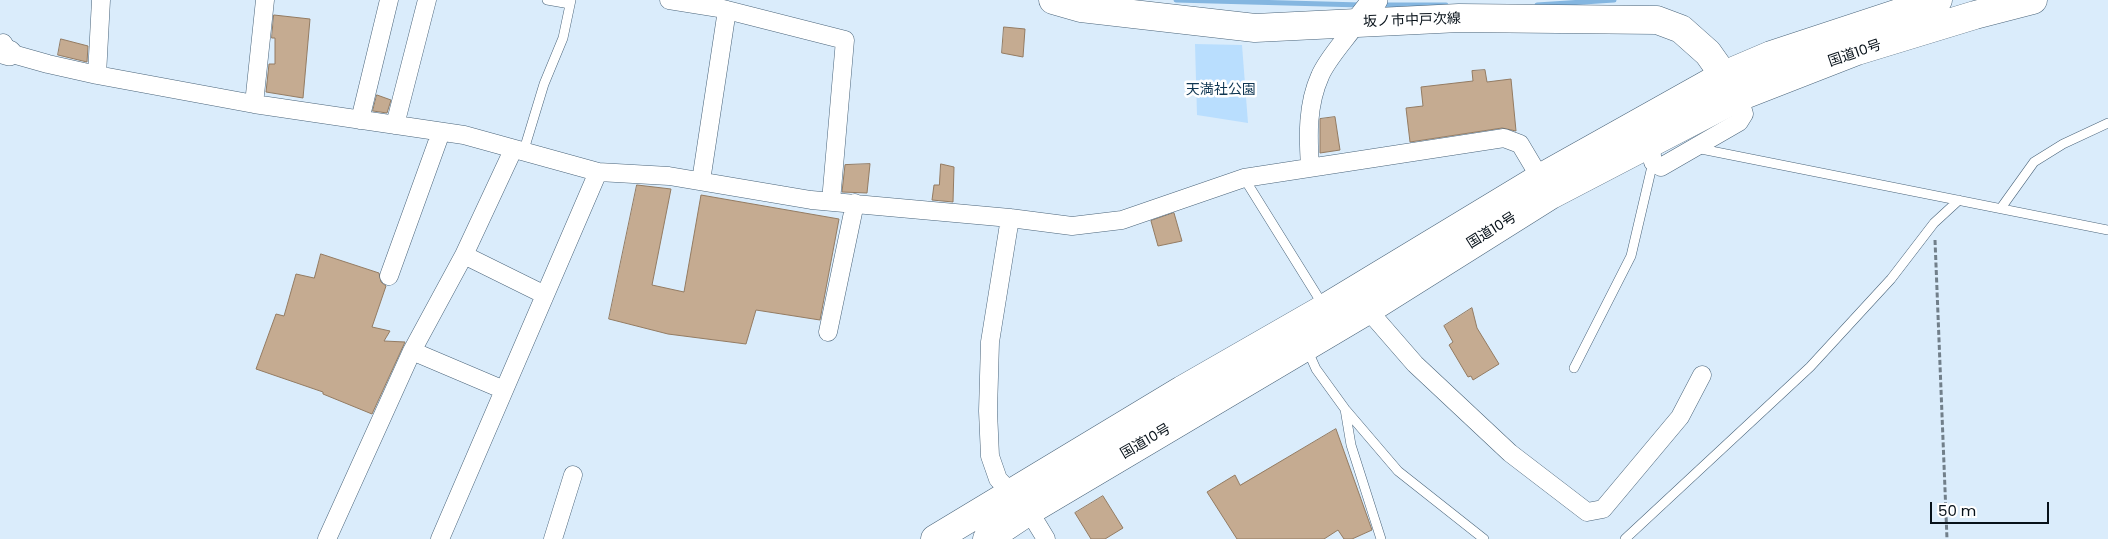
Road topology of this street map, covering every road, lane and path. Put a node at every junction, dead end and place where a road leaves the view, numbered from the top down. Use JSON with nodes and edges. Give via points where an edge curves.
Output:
{"nodes":[{"id":1,"x":101,"y":0,"type":"edge"},
{"id":2,"x":265,"y":0,"type":"edge"},
{"id":3,"x":389,"y":0,"type":"edge"},
{"id":4,"x":427,"y":0,"type":"edge"},
{"id":5,"x":547,"y":0,"type":"edge"},
{"id":6,"x":669,"y":0,"type":"edge"},
{"id":7,"x":1053,"y":0,"type":"edge"},
{"id":8,"x":1938,"y":0,"type":"edge"},
{"id":9,"x":2033,"y":0,"type":"edge"},
{"id":10,"x":570,"y":2,"type":"edge"},
{"id":11,"x":727,"y":10,"type":"junction"},
{"id":12,"x":1366,"y":12,"type":"edge"},
{"id":13,"x":3,"y":47,"type":"edge"},
{"id":14,"x":97,"y":75,"type":"junction"},
{"id":15,"x":1724,"y":75,"type":"junction"},
{"id":16,"x":1738,"y":97,"type":"junction"},
{"id":17,"x":254,"y":104,"type":"junction"},
{"id":18,"x":360,"y":120,"type":"junction"},
{"id":19,"x":2108,"y":123,"type":"edge"},
{"id":20,"x":395,"y":125,"type":"junction"},
{"id":21,"x":440,"y":132,"type":"junction"},
{"id":22,"x":1694,"y":147,"type":"junction"},
{"id":23,"x":518,"y":151,"type":"junction"},
{"id":24,"x":1652,"y":153,"type":"junction"},
{"id":25,"x":1310,"y":167,"type":"junction"},
{"id":26,"x":598,"y":172,"type":"junction"},
{"id":27,"x":1244,"y":178,"type":"junction"},
{"id":28,"x":701,"y":181,"type":"junction"},
{"id":29,"x":1546,"y":186,"type":"junction"},
{"id":30,"x":1959,"y":200,"type":"junction"},
{"id":31,"x":831,"y":201,"type":"junction"},
{"id":32,"x":855,"y":203,"type":"junction"},
{"id":33,"x":2001,"y":208,"type":"junction"},
{"id":34,"x":1010,"y":218,"type":"junction"},
{"id":35,"x":1934,"y":223,"type":"junction"},
{"id":36,"x":2108,"y":230,"type":"edge"},
{"id":37,"x":464,"y":255,"type":"junction"},
{"id":38,"x":389,"y":276,"type":"dead end"},
{"id":39,"x":545,"y":295,"type":"junction"},
{"id":40,"x":1325,"y":308,"type":"junction"},
{"id":41,"x":1368,"y":310,"type":"junction"},
{"id":42,"x":828,"y":332,"type":"dead end"},
{"id":43,"x":1306,"y":347,"type":"junction"},
{"id":44,"x":412,"y":351,"type":"junction"},
{"id":45,"x":1574,"y":368,"type":"dead end"},
{"id":46,"x":1702,"y":375,"type":"dead end"},
{"id":47,"x":504,"y":390,"type":"junction"},
{"id":48,"x":1345,"y":410,"type":"junction"},
{"id":49,"x":573,"y":475,"type":"dead end"},
{"id":50,"x":1020,"y":502,"type":"junction"},
{"id":51,"x":327,"y":539,"type":"edge"},
{"id":52,"x":440,"y":539,"type":"edge"},
{"id":53,"x":553,"y":539,"type":"edge"},
{"id":54,"x":935,"y":539,"type":"edge"},
{"id":55,"x":987,"y":539,"type":"edge"},
{"id":56,"x":1046,"y":539,"type":"edge"},
{"id":57,"x":1381,"y":539,"type":"edge"},
{"id":58,"x":1484,"y":539,"type":"edge"},
{"id":59,"x":1624,"y":539,"type":"edge"},
{"id":60,"x":1947,"y":539,"type":"edge"}],
"edges":[{"from":1,"to":14,"type":"street"},
{"from":2,"to":17,"type":"street"},
{"from":3,"to":18,"type":"street"},
{"from":4,"to":20,"type":"street"},
{"from":5,"to":10,"type":"lane"},
{"from":6,"to":11,"type":"street"},
{"from":7,"to":12,"type":"main road","name":"坂ノ市中戸次線","via":[[1081,8],[1255,28]]},
{"from":8,"to":15,"type":"main road","name":"国道10号","via":[[1771,55]]},
{"from":9,"to":16,"type":"main road","name":"国道10号","via":[[1857,52]]},
{"from":10,"to":23,"type":"lane","via":[[563,38]]},
{"from":11,"to":28,"type":"street"},
{"from":11,"to":31,"type":"street","via":[[845,40]]},
{"from":12,"to":15,"type":"main road","name":"坂ノ市中戸次線","via":[[1459,18],[1657,20],[1681,29],[1708,53]]},
{"from":12,"to":25,"type":"street","via":[[1320,74],[1313,95],[1308,132]]},
{"from":13,"to":14,"type":"street","via":[[48,64]]},
{"from":14,"to":17,"type":"street"},
{"from":15,"to":16,"type":"main road","name":"坂ノ市中戸次線"},
{"from":15,"to":29,"type":"main road","name":"国道10号"},
{"from":16,"to":22,"type":"street","via":[[1744,114],[1740,122]]},
{"from":16,"to":24,"type":"main road","name":"国道10号"},
{"from":17,"to":18,"type":"street"},
{"from":18,"to":20,"type":"street"},
{"from":19,"to":33,"type":"lane","via":[[2034,162]]},
{"from":20,"to":21,"type":"street"},
{"from":21,"to":23,"type":"street","via":[[464,135]]},
{"from":21,"to":38,"type":"street"},
{"from":22,"to":24,"type":"street","via":[[1661,167]]},
{"from":22,"to":30,"type":"lane"},
{"from":23,"to":26,"type":"street"},
{"from":23,"to":37,"type":"street"},
{"from":24,"to":29,"type":"main road","name":"国道10号","via":[[1629,153]]},
{"from":24,"to":45,"type":"lane","via":[[1631,256]]},
{"from":25,"to":27,"type":"street"},
{"from":25,"to":29,"type":"street","via":[[1504,138],[1520,144]]},
{"from":26,"to":28,"type":"street"},
{"from":26,"to":39,"type":"street"},
{"from":27,"to":34,"type":"street","via":[[1122,220],[1072,226]]},
{"from":27,"to":40,"type":"lane"},
{"from":28,"to":31,"type":"street"},
{"from":29,"to":40,"type":"main road","name":"国道10号"},
{"from":29,"to":41,"type":"main road","name":"国道10号"},
{"from":30,"to":33,"type":"lane"},
{"from":30,"to":35,"type":"lane"},
{"from":31,"to":32,"type":"street"},
{"from":32,"to":34,"type":"street"},
{"from":32,"to":42,"type":"street"},
{"from":33,"to":36,"type":"lane"},
{"from":34,"to":50,"type":"street","via":[[990,342],[988,411],[990,456],[998,479]]},
{"from":35,"to":59,"type":"lane","via":[[1891,279],[1810,367]]},
{"from":35,"to":60,"type":"path"},
{"from":37,"to":39,"type":"street"},
{"from":37,"to":44,"type":"street"},
{"from":39,"to":47,"type":"street"},
{"from":40,"to":50,"type":"main road","name":"国道10号","via":[[1182,390]]},
{"from":41,"to":43,"type":"main road","name":"国道10号"},
{"from":41,"to":46,"type":"street","via":[[1414,364],[1510,454],[1588,512],[1603,509],[1680,417]]},
{"from":43,"to":48,"type":"lane","via":[[1316,369]]},
{"from":43,"to":50,"type":"main road","name":"国道10号"},
{"from":44,"to":47,"type":"street"},
{"from":44,"to":51,"type":"street"},
{"from":47,"to":52,"type":"street"},
{"from":48,"to":57,"type":"lane","via":[[1351,445]]},
{"from":48,"to":58,"type":"lane","via":[[1398,471]]},
{"from":49,"to":53,"type":"street"},
{"from":50,"to":54,"type":"main road","name":"国道10号"},
{"from":50,"to":55,"type":"main road","name":"国道10号"},
{"from":50,"to":56,"type":"street"}]}
